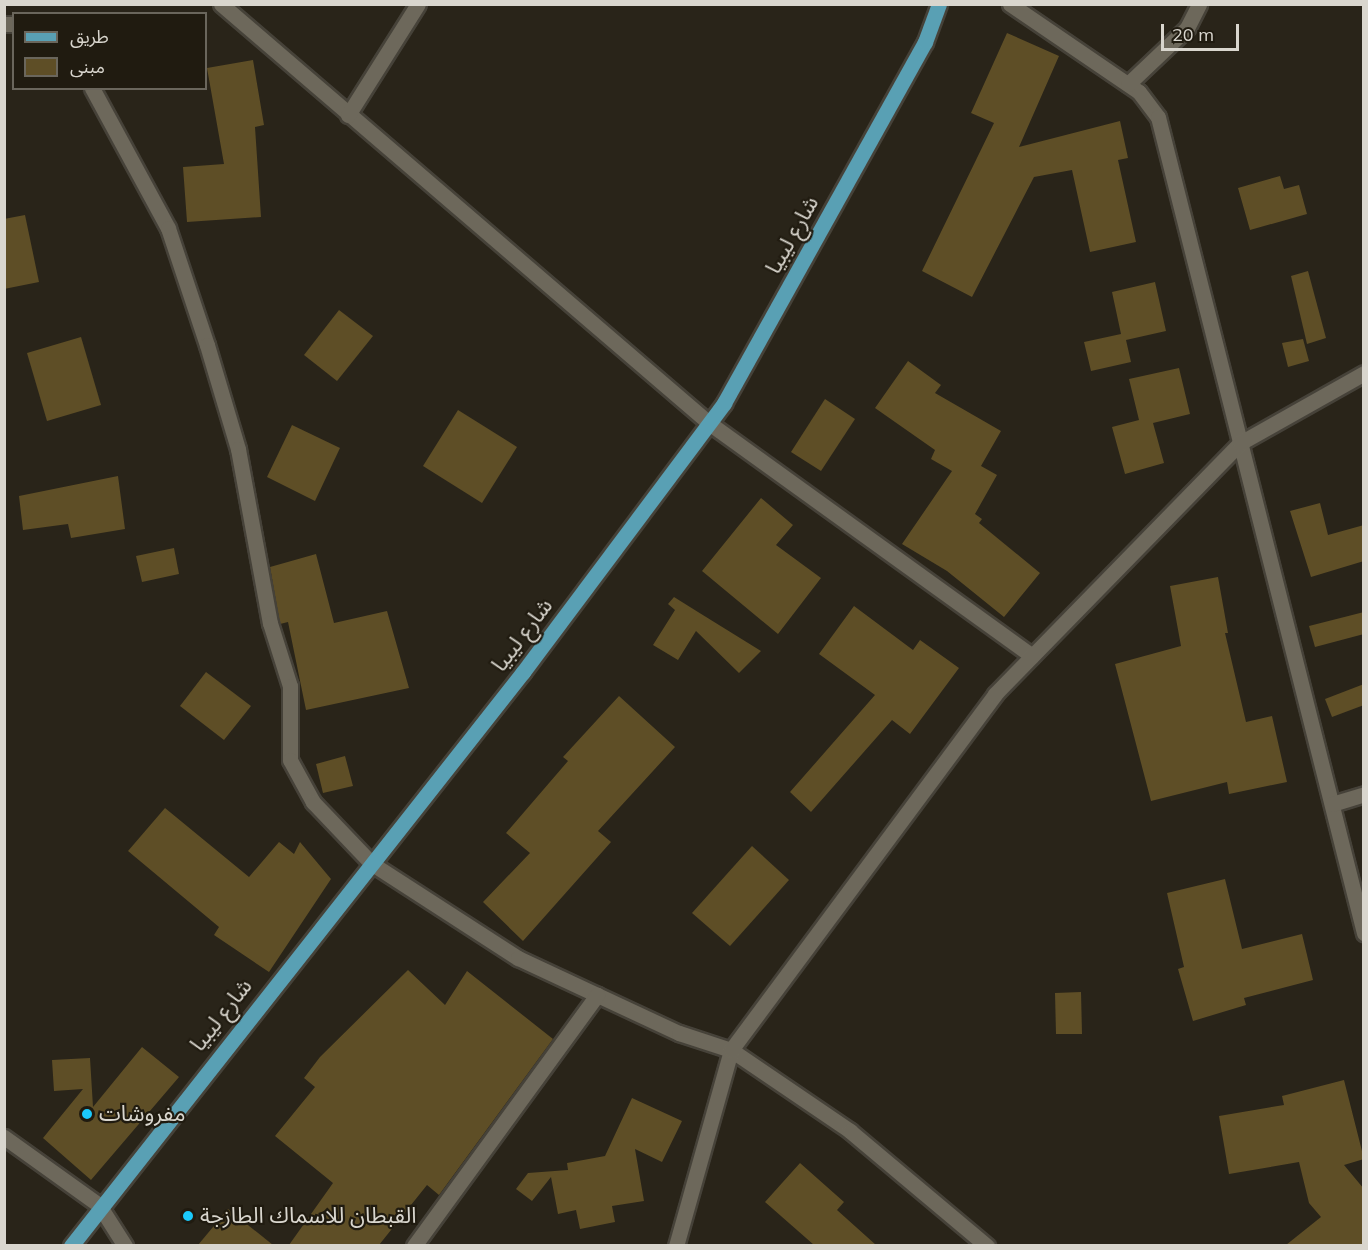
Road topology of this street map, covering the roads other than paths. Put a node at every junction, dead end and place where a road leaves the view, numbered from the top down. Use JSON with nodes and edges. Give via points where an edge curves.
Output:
{"nodes":[{"id":1,"x":221,"y":4,"type":"edge"},
{"id":2,"x":418,"y":4,"type":"edge"},
{"id":3,"x":939,"y":4,"type":"edge"},
{"id":4,"x":1010,"y":4,"type":"edge"},
{"id":5,"x":1198,"y":4,"type":"edge"},
{"id":6,"x":1128,"y":84,"type":"junction"},
{"id":7,"x":93,"y":90,"type":"edge"},
{"id":8,"x":348,"y":115,"type":"junction"},
{"id":9,"x":1364,"y":373,"type":"edge"},
{"id":10,"x":709,"y":423,"type":"junction"},
{"id":11,"x":1240,"y":443,"type":"junction"},
{"id":12,"x":1032,"y":656,"type":"junction"},
{"id":13,"x":1364,"y":794,"type":"edge"},
{"id":14,"x":1332,"y":804,"type":"junction"},
{"id":15,"x":371,"y":863,"type":"junction"},
{"id":16,"x":1364,"y":933,"type":"edge"},
{"id":17,"x":597,"y":994,"type":"junction"},
{"id":18,"x":730,"y":1050,"type":"junction"},
{"id":19,"x":4,"y":1137,"type":"edge"},
{"id":20,"x":99,"y":1205,"type":"junction"},
{"id":21,"x":71,"y":1245,"type":"edge"},
{"id":22,"x":124,"y":1245,"type":"edge"},
{"id":23,"x":414,"y":1245,"type":"edge"},
{"id":24,"x":676,"y":1245,"type":"edge"},
{"id":25,"x":987,"y":1245,"type":"edge"}],
"edges":[{"from":1,"to":8,"type":"street"},
{"from":2,"to":8,"type":"street"},
{"from":3,"to":10,"type":"main road","name":"شارع ليبيا","via":[[925,42]]},
{"from":4,"to":6,"type":"street"},
{"from":5,"to":6,"type":"street","via":[[1187,28]]},
{"from":6,"to":11,"type":"street","via":[[1147,99],[1158,117]]},
{"from":7,"to":15,"type":"street","via":[[168,228],[238,449],[270,623],[290,686],[290,760],[313,802]]},
{"from":8,"to":10,"type":"street"},
{"from":9,"to":11,"type":"street"},
{"from":10,"to":12,"type":"street"},
{"from":10,"to":15,"type":"main road","name":"شارع ليبيا","via":[[523,672]]},
{"from":11,"to":12,"type":"street"},
{"from":11,"to":14,"type":"street"},
{"from":12,"to":18,"type":"street","via":[[995,694]]},
{"from":13,"to":14,"type":"street"},
{"from":14,"to":16,"type":"street"},
{"from":15,"to":17,"type":"street","via":[[518,958]]},
{"from":15,"to":20,"type":"main road","name":"شارع ليبيا"},
{"from":17,"to":18,"type":"street","via":[[679,1033]]},
{"from":17,"to":23,"type":"street"},
{"from":18,"to":24,"type":"street"},
{"from":18,"to":25,"type":"street","via":[[850,1131]]},
{"from":19,"to":20,"type":"street"},
{"from":20,"to":21,"type":"main road","name":"شارع ليبيا"},
{"from":20,"to":22,"type":"street"}]}
